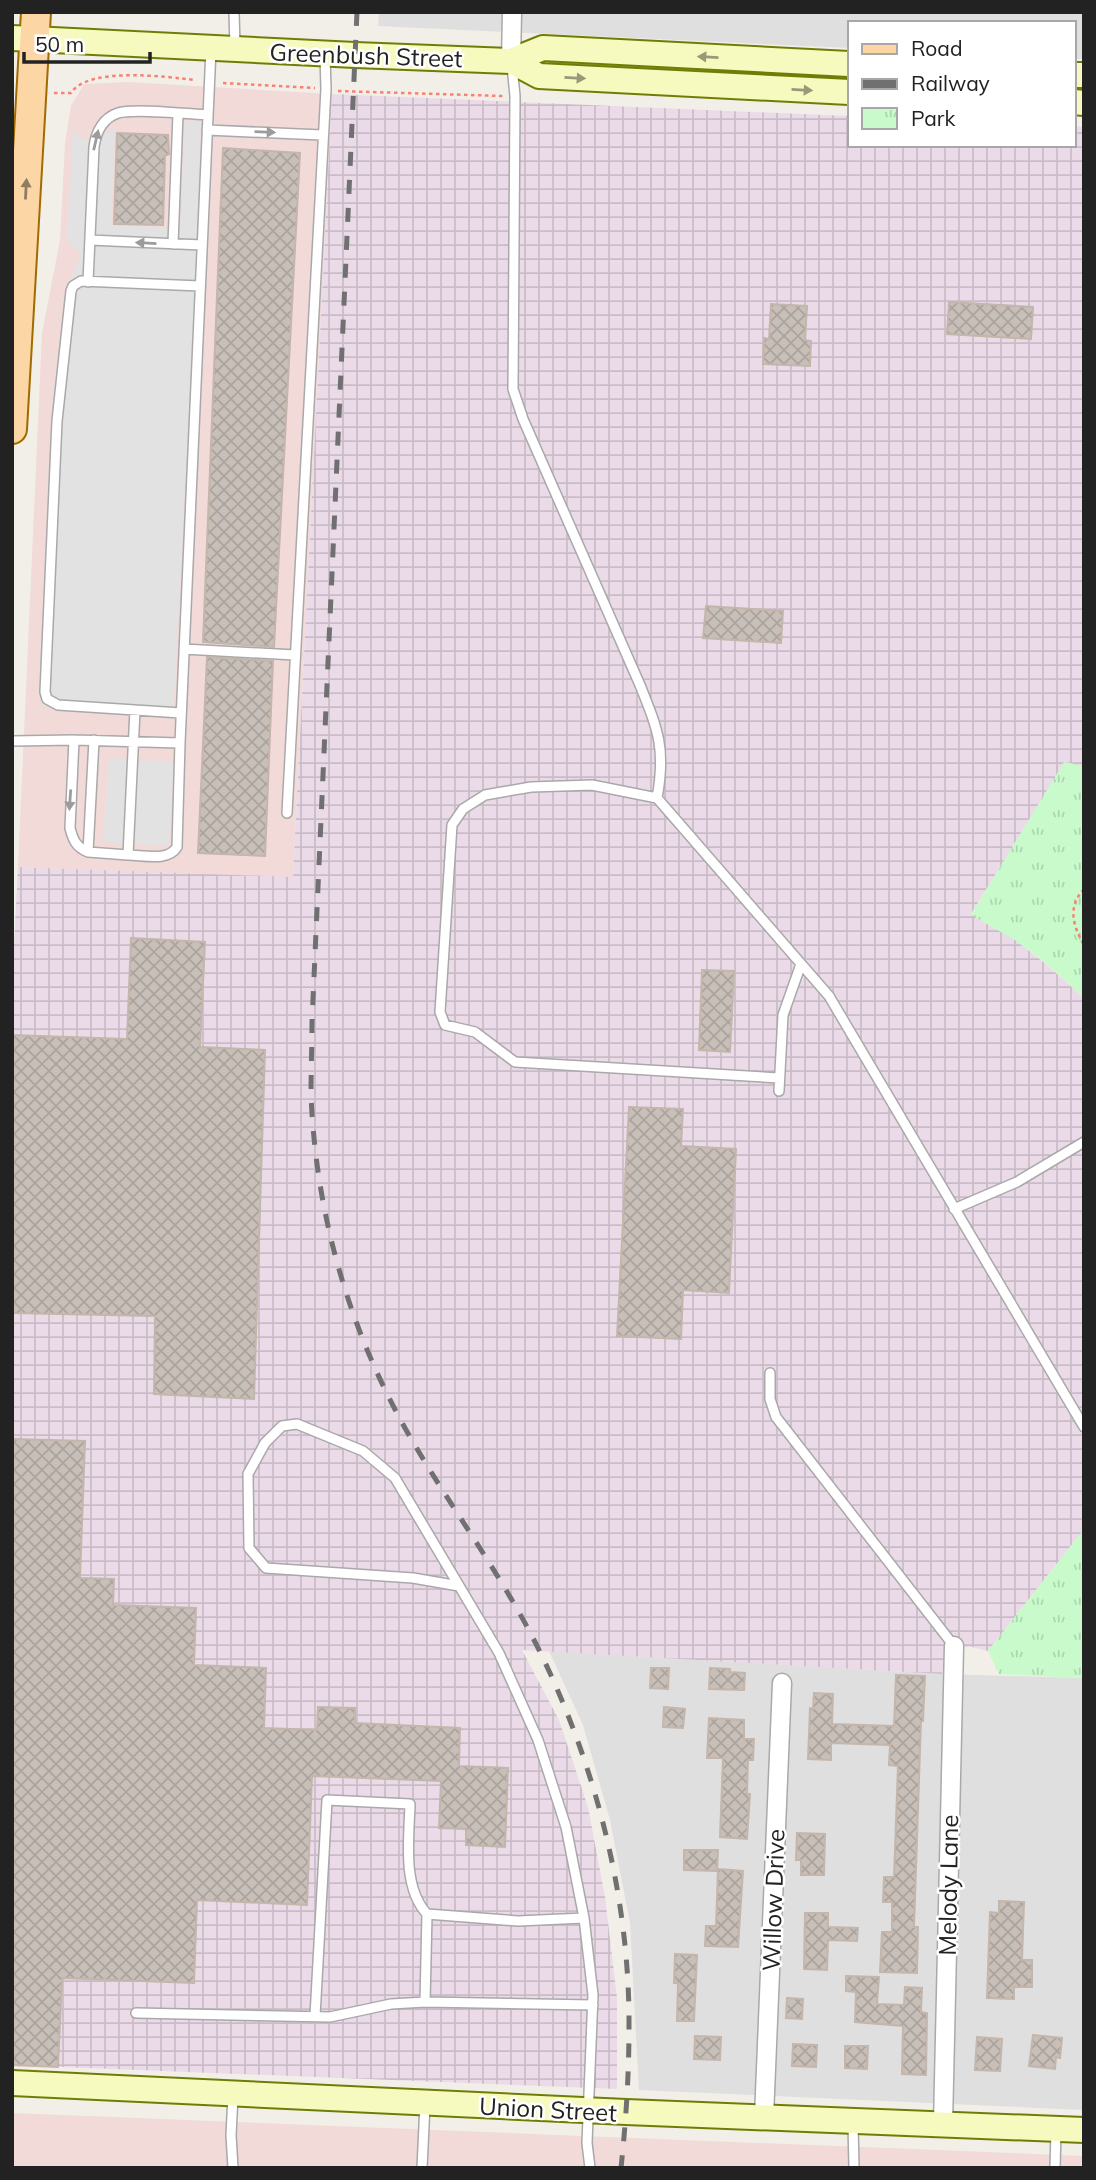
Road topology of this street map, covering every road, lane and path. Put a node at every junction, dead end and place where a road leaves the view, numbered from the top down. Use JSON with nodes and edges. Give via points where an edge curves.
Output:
{"nodes":[{"id":1,"x":234,"y":12,"type":"edge"},
{"id":2,"x":512,"y":12,"type":"edge"},
{"id":3,"x":28,"y":30,"type":"edge"},
{"id":4,"x":223,"y":49,"type":"junction"},
{"id":5,"x":325,"y":54,"type":"junction"},
{"id":6,"x":511,"y":61,"type":"junction"},
{"id":7,"x":848,"y":64,"type":"edge"},
{"id":8,"x":210,"y":82,"type":"junction"},
{"id":9,"x":326,"y":89,"type":"junction"},
{"id":10,"x":848,"y":92,"type":"edge"},
{"id":11,"x":71,"y":93,"type":"dead end"},
{"id":12,"x":515,"y":96,"type":"junction"},
{"id":13,"x":178,"y":114,"type":"junction"},
{"id":14,"x":208,"y":115,"type":"junction"},
{"id":15,"x":207,"y":130,"type":"junction"},
{"id":16,"x":322,"y":135,"type":"junction"},
{"id":17,"x":90,"y":240,"type":"junction"},
{"id":18,"x":173,"y":244,"type":"junction"},
{"id":19,"x":202,"y":245,"type":"junction"},
{"id":20,"x":88,"y":282,"type":"junction"},
{"id":21,"x":200,"y":286,"type":"junction"},
{"id":22,"x":12,"y":429,"type":"edge"},
{"id":23,"x":184,"y":649,"type":"junction"},
{"id":24,"x":295,"y":655,"type":"junction"},
{"id":25,"x":135,"y":710,"type":"junction"},
{"id":26,"x":181,"y":713,"type":"junction"},
{"id":27,"x":74,"y":740,"type":"junction"},
{"id":28,"x":94,"y":740,"type":"junction"},
{"id":29,"x":12,"y":741,"type":"edge"},
{"id":30,"x":134,"y":741,"type":"junction"},
{"id":31,"x":180,"y":744,"type":"junction"},
{"id":32,"x":657,"y":798,"type":"junction"},
{"id":33,"x":287,"y":813,"type":"dead end"},
{"id":34,"x":88,"y":852,"type":"junction"},
{"id":35,"x":128,"y":855,"type":"junction"},
{"id":36,"x":1084,"y":889,"type":"edge"},
{"id":37,"x":1084,"y":945,"type":"edge"},
{"id":38,"x":801,"y":964,"type":"junction"},
{"id":39,"x":779,"y":1078,"type":"junction"},
{"id":40,"x":779,"y":1091,"type":"dead end"},
{"id":41,"x":1084,"y":1142,"type":"edge"},
{"id":42,"x":954,"y":1209,"type":"junction"},
{"id":43,"x":770,"y":1373,"type":"dead end"},
{"id":44,"x":1084,"y":1427,"type":"edge"},
{"id":45,"x":459,"y":1586,"type":"junction"},
{"id":46,"x":954,"y":1646,"type":"joint"},
{"id":47,"x":782,"y":1683,"type":"dead end"},
{"id":48,"x":427,"y":1914,"type":"junction"},
{"id":49,"x":584,"y":1918,"type":"junction"},
{"id":50,"x":425,"y":2002,"type":"junction"},
{"id":51,"x":593,"y":2005,"type":"junction"},
{"id":52,"x":136,"y":2013,"type":"dead end"},
{"id":53,"x":315,"y":2016,"type":"junction"},
{"id":54,"x":12,"y":2083,"type":"edge"},
{"id":55,"x":233,"y":2094,"type":"junction"},
{"id":56,"x":425,"y":2103,"type":"junction"},
{"id":57,"x":589,"y":2111,"type":"junction"},
{"id":58,"x":764,"y":2117,"type":"junction"},
{"id":59,"x":853,"y":2121,"type":"junction"},
{"id":60,"x":943,"y":2124,"type":"junction"},
{"id":61,"x":1056,"y":2129,"type":"junction"},
{"id":62,"x":1084,"y":2130,"type":"edge"},
{"id":63,"x":233,"y":2168,"type":"edge"},
{"id":64,"x":422,"y":2168,"type":"edge"},
{"id":65,"x":590,"y":2168,"type":"edge"},
{"id":66,"x":854,"y":2168,"type":"edge"},
{"id":67,"x":1055,"y":2168,"type":"edge"}],
"edges":[{"from":1,"to":4,"type":"lane"},
{"from":2,"to":6,"type":"street"},
{"from":3,"to":4,"type":"main road","name":"Greenbush Street"},
{"from":22,"to":3,"type":"main road","one_way":true},
{"from":4,"to":5,"type":"main road","name":"Greenbush Street"},
{"from":4,"to":8,"type":"lane"},
{"from":5,"to":6,"type":"main road","name":"Greenbush Street"},
{"from":5,"to":9,"type":"lane"},
{"from":7,"to":6,"type":"main road","name":"Greenbush Street","one_way":true,"via":[[543,48]]},
{"from":6,"to":10,"type":"main road","name":"Greenbush Street","one_way":true,"via":[[539,76]]},
{"from":6,"to":12,"type":"lane"},
{"from":8,"to":9,"type":"path"},
{"from":8,"to":11,"type":"path","via":[[106,77],[89,79]]},
{"from":8,"to":14,"type":"lane"},
{"from":9,"to":12,"type":"path"},
{"from":9,"to":16,"type":"lane"},
{"from":12,"to":32,"type":"lane","via":[[513,389],[656,725],[663,768]]},
{"from":13,"to":14,"type":"lane"},
{"from":17,"to":13,"type":"lane","one_way":true,"via":[[94,147],[102,124],[125,111]]},
{"from":13,"to":18,"type":"lane"},
{"from":14,"to":15,"type":"lane"},
{"from":15,"to":16,"type":"lane","one_way":true},
{"from":15,"to":19,"type":"lane"},
{"from":16,"to":24,"type":"lane"},
{"from":18,"to":17,"type":"lane","one_way":true},
{"from":17,"to":20,"type":"lane"},
{"from":18,"to":19,"type":"lane"},
{"from":19,"to":21,"type":"lane"},
{"from":20,"to":21,"type":"lane"},
{"from":20,"to":25,"type":"lane","via":[[73,285],[69,303],[57,421],[45,692],[47,699],[58,705]]},
{"from":21,"to":23,"type":"lane"},
{"from":23,"to":24,"type":"lane"},
{"from":23,"to":26,"type":"lane"},
{"from":24,"to":33,"type":"lane"},
{"from":25,"to":26,"type":"lane"},
{"from":25,"to":30,"type":"lane"},
{"from":26,"to":31,"type":"lane"},
{"from":27,"to":28,"type":"lane"},
{"from":27,"to":29,"type":"lane"},
{"from":27,"to":34,"type":"lane","one_way":true,"via":[[69,828],[73,841]]},
{"from":28,"to":30,"type":"lane"},
{"from":28,"to":34,"type":"lane"},
{"from":30,"to":31,"type":"lane"},
{"from":30,"to":35,"type":"lane"},
{"from":31,"to":35,"type":"lane","via":[[177,847],[165,857]]},
{"from":32,"to":38,"type":"lane"},
{"from":32,"to":39,"type":"lane","via":[[592,785],[531,787],[485,795],[463,809],[452,825],[440,1012],[445,1025],[475,1032],[515,1062]]},
{"from":34,"to":35,"type":"lane"},
{"from":36,"to":37,"type":"path","via":[[1073,906],[1072,918]]},
{"from":38,"to":39,"type":"lane","via":[[783,1015]]},
{"from":38,"to":42,"type":"lane","via":[[829,996]]},
{"from":39,"to":40,"type":"lane"},
{"from":41,"to":42,"type":"lane","via":[[1017,1182]]},
{"from":42,"to":44,"type":"lane"},
{"from":43,"to":46,"type":"lane","via":[[770,1399],[776,1417]]},
{"from":45,"to":45,"type":"lane","via":[[395,1478],[363,1451],[297,1424],[282,1426],[265,1443],[248,1474],[250,1548],[266,1568],[413,1577]]},
{"from":45,"to":49,"type":"lane","via":[[499,1653],[538,1740],[566,1827]]},
{"from":46,"to":60,"type":"street","name":"Melody Lane"},
{"from":47,"to":58,"type":"street","name":"Willow Drive"},
{"from":48,"to":49,"type":"lane","via":[[519,1921]]},
{"from":48,"to":50,"type":"lane"},
{"from":48,"to":53,"type":"lane","via":[[414,1891],[410,1804],[327,1800]]},
{"from":49,"to":51,"type":"lane"},
{"from":50,"to":51,"type":"lane"},
{"from":50,"to":53,"type":"lane"},
{"from":51,"to":57,"type":"lane"},
{"from":52,"to":53,"type":"lane"},
{"from":54,"to":55,"type":"main road","name":"Union Street"},
{"from":55,"to":56,"type":"main road","name":"Union Street"},
{"from":55,"to":63,"type":"lane"},
{"from":56,"to":57,"type":"main road","name":"Union Street"},
{"from":56,"to":64,"type":"lane"},
{"from":57,"to":58,"type":"main road","name":"Union Street"},
{"from":57,"to":65,"type":"lane"},
{"from":58,"to":59,"type":"main road","name":"Union Street"},
{"from":59,"to":60,"type":"main road","name":"Union Street"},
{"from":59,"to":66,"type":"lane"},
{"from":60,"to":61,"type":"main road","name":"Union Street"},
{"from":61,"to":62,"type":"main road","name":"Union Street"},
{"from":61,"to":67,"type":"lane"}]}
